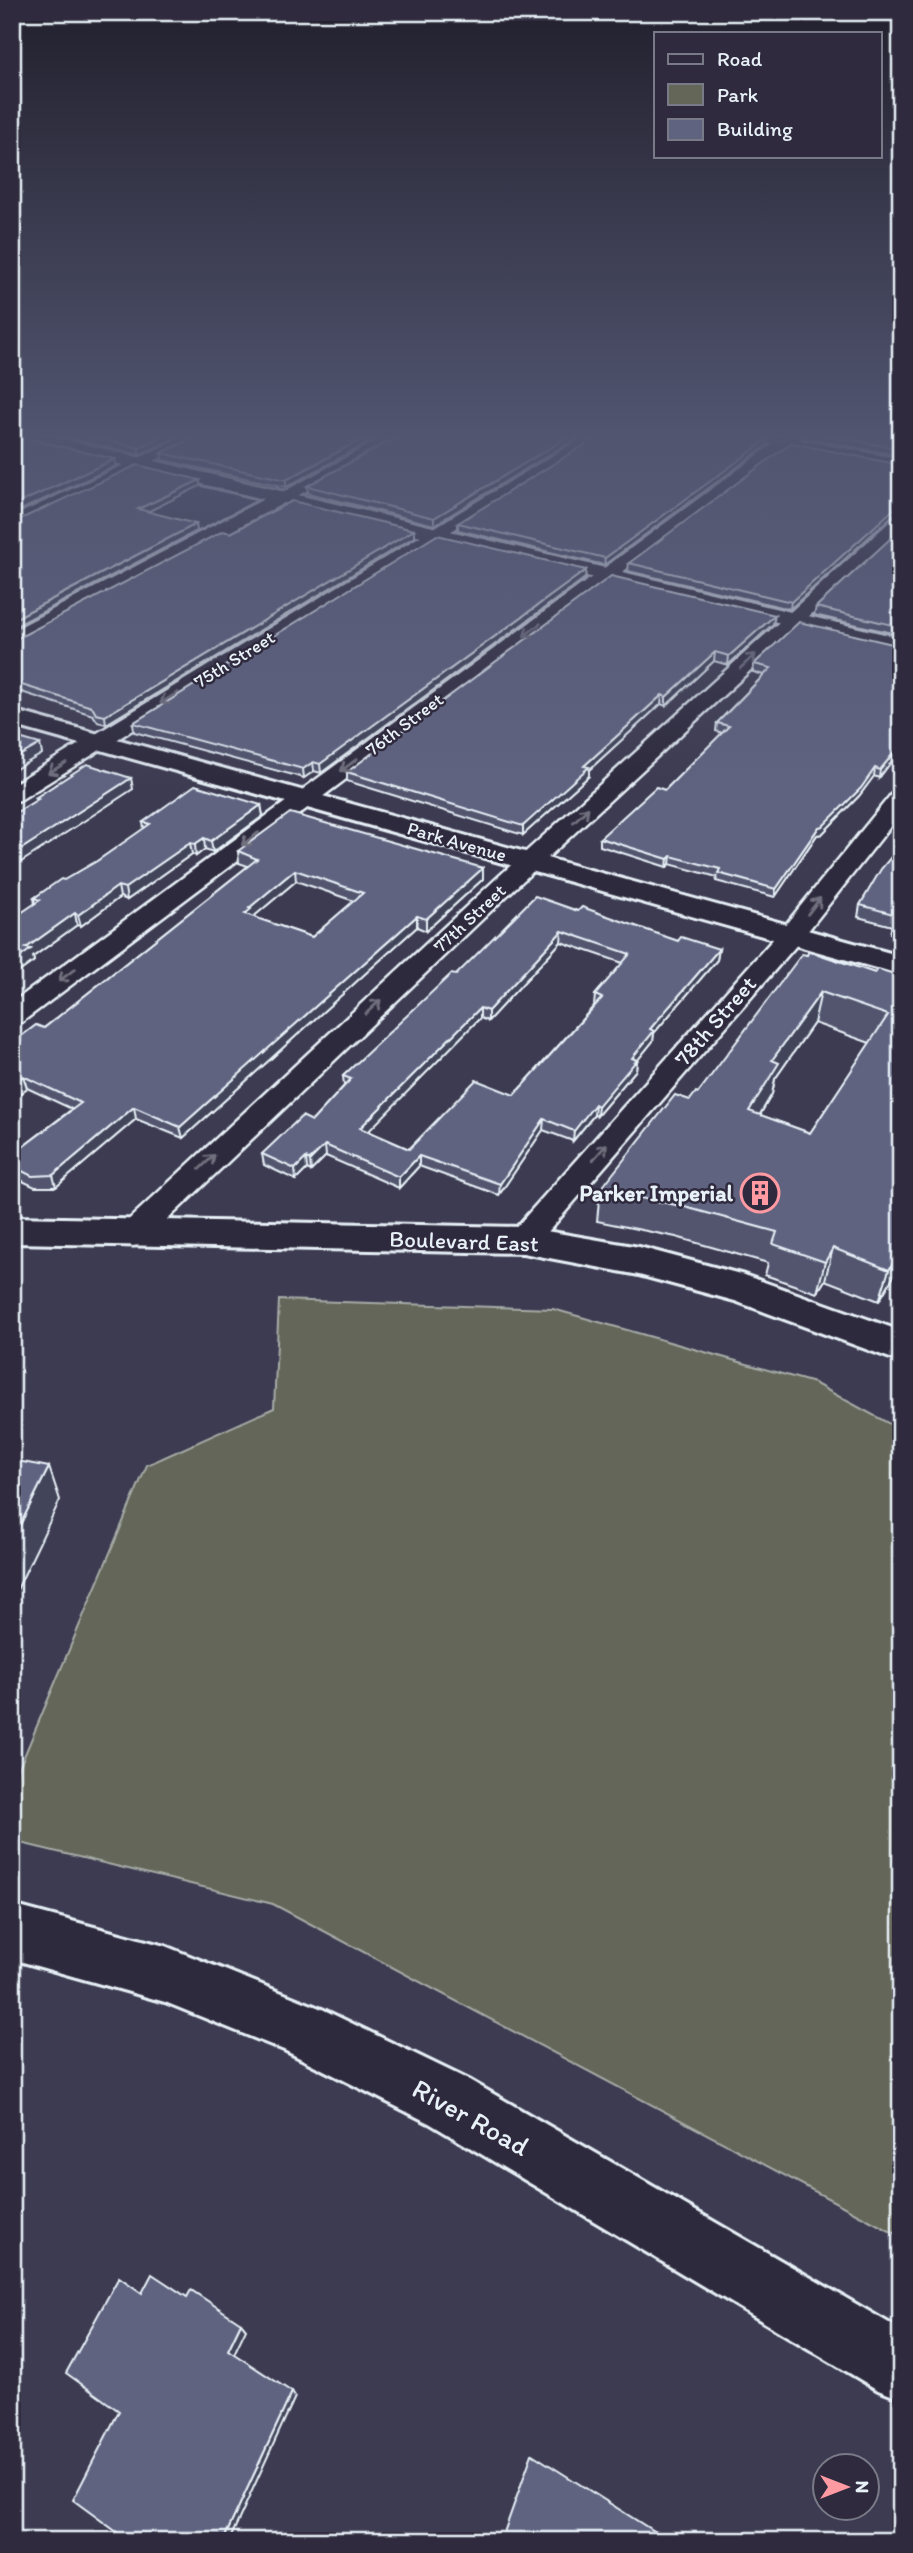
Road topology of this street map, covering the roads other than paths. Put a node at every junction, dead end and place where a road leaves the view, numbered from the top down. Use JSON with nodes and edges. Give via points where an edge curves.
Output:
{"nodes":[{"id":1,"x":176,"y":553,"type":"edge"},
{"id":2,"x":405,"y":553,"type":"edge"},
{"id":3,"x":515,"y":553,"type":"edge"},
{"id":4,"x":636,"y":553,"type":"edge"},
{"id":5,"x":866,"y":553,"type":"edge"},
{"id":6,"x":606,"y":575,"type":"junction"},
{"id":7,"x":794,"y":619,"type":"junction"},
{"id":8,"x":12,"y":640,"type":"edge"},
{"id":9,"x":901,"y":645,"type":"edge"},
{"id":10,"x":12,"y":717,"type":"edge"},
{"id":11,"x":102,"y":741,"type":"junction"},
{"id":12,"x":12,"y":795,"type":"edge"},
{"id":13,"x":901,"y":797,"type":"edge"},
{"id":14,"x":304,"y":798,"type":"junction"},
{"id":15,"x":530,"y":861,"type":"junction"},
{"id":16,"x":791,"y":935,"type":"junction"},
{"id":17,"x":901,"y":966,"type":"edge"},
{"id":18,"x":12,"y":1016,"type":"edge"},
{"id":19,"x":156,"y":1226,"type":"junction"},
{"id":20,"x":12,"y":1230,"type":"edge"},
{"id":21,"x":523,"y":1240,"type":"junction"},
{"id":22,"x":901,"y":1347,"type":"edge"},
{"id":23,"x":12,"y":1932,"type":"edge"},
{"id":24,"x":901,"y":2367,"type":"edge"}],
"edges":[{"from":1,"to":8,"type":"street"},
{"from":2,"to":11,"type":"street","name":"75th Street","one_way":true},
{"from":3,"to":6,"type":"street"},
{"from":4,"to":6,"type":"street","name":"76th Street"},
{"from":5,"to":7,"type":"street","name":"77th Street"},
{"from":6,"to":7,"type":"street"},
{"from":6,"to":14,"type":"street","name":"76th Street","one_way":true},
{"from":7,"to":9,"type":"street"},
{"from":15,"to":7,"type":"street","name":"77th Street","one_way":true},
{"from":10,"to":11,"type":"street","name":"Park Avenue"},
{"from":11,"to":12,"type":"street","name":"75th Street","one_way":true},
{"from":11,"to":14,"type":"street","name":"Park Avenue"},
{"from":16,"to":13,"type":"street","name":"78th Street","one_way":true},
{"from":14,"to":15,"type":"street","name":"Park Avenue"},
{"from":14,"to":18,"type":"street","name":"76th Street","one_way":true},
{"from":15,"to":16,"type":"street","name":"Park Avenue"},
{"from":19,"to":15,"type":"street","name":"77th Street","one_way":true},
{"from":16,"to":17,"type":"street","name":"Park Avenue"},
{"from":21,"to":16,"type":"street","name":"78th Street","one_way":true},
{"from":19,"to":20,"type":"street","name":"Boulevard East"},
{"from":19,"to":21,"type":"street","name":"Boulevard East"},
{"from":21,"to":22,"type":"street","name":"Boulevard East","via":[[639,1261],[744,1289]]},
{"from":23,"to":24,"type":"street","name":"River Road","via":[[165,1974],[340,2047],[450,2102]]}]}
